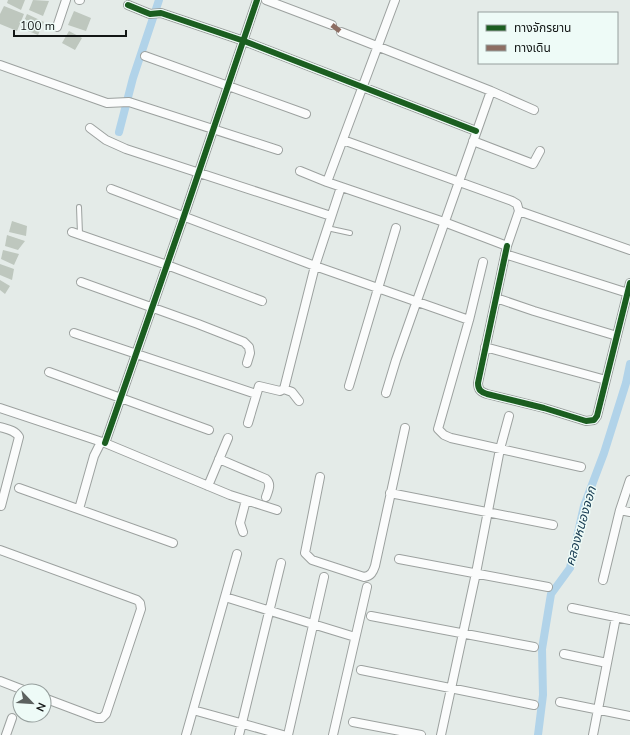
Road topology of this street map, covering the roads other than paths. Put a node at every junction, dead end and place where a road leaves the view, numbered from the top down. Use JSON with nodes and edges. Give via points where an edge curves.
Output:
{"nodes":[{"id":1,"x":66,"y":0,"type":"edge"},
{"id":2,"x":257,"y":0,"type":"edge"},
{"id":3,"x":266,"y":0,"type":"edge"},
{"id":4,"x":395,"y":0,"type":"edge"},
{"id":5,"x":128,"y":5,"type":"dead end"},
{"id":6,"x":332,"y":25,"type":"dead end"},
{"id":7,"x":58,"y":27,"type":"dead end"},
{"id":8,"x":341,"y":32,"type":"dead end"},
{"id":9,"x":244,"y":41,"type":"junction"},
{"id":10,"x":378,"y":46,"type":"junction"},
{"id":11,"x":145,"y":56,"type":"dead end"},
{"id":12,"x":0,"y":65,"type":"edge"},
{"id":13,"x":227,"y":86,"type":"junction"},
{"id":14,"x":363,"y":86,"type":"junction"},
{"id":15,"x":491,"y":91,"type":"junction"},
{"id":16,"x":534,"y":110,"type":"dead end"},
{"id":17,"x":306,"y":114,"type":"dead end"},
{"id":18,"x":90,"y":128,"type":"dead end"},
{"id":19,"x":214,"y":129,"type":"junction"},
{"id":20,"x":476,"y":131,"type":"junction"},
{"id":21,"x":343,"y":140,"type":"junction"},
{"id":22,"x":473,"y":141,"type":"junction"},
{"id":23,"x":278,"y":150,"type":"dead end"},
{"id":24,"x":540,"y":150,"type":"dead end"},
{"id":25,"x":300,"y":171,"type":"dead end"},
{"id":26,"x":199,"y":172,"type":"junction"},
{"id":27,"x":458,"y":181,"type":"junction"},
{"id":28,"x":327,"y":182,"type":"junction"},
{"id":29,"x":341,"y":187,"type":"junction"},
{"id":30,"x":111,"y":189,"type":"dead end"},
{"id":31,"x":79,"y":207,"type":"dead end"},
{"id":32,"x":519,"y":211,"type":"junction"},
{"id":33,"x":184,"y":216,"type":"junction"},
{"id":34,"x":331,"y":216,"type":"junction"},
{"id":35,"x":444,"y":222,"type":"junction"},
{"id":36,"x":327,"y":228,"type":"junction"},
{"id":37,"x":396,"y":228,"type":"dead end"},
{"id":38,"x":350,"y":233,"type":"dead end"},
{"id":39,"x":76,"y":234,"type":"joint"},
{"id":40,"x":506,"y":250,"type":"junction"},
{"id":41,"x":630,"y":250,"type":"edge"},
{"id":42,"x":483,"y":262,"type":"dead end"},
{"id":43,"x":167,"y":265,"type":"junction"},
{"id":44,"x":315,"y":266,"type":"junction"},
{"id":45,"x":81,"y":282,"type":"dead end"},
{"id":46,"x":630,"y":283,"type":"edge"},
{"id":47,"x":378,"y":289,"type":"junction"},
{"id":48,"x":628,"y":293,"type":"junction"},
{"id":49,"x":496,"y":298,"type":"junction"},
{"id":50,"x":262,"y":301,"type":"dead end"},
{"id":51,"x":417,"y":302,"type":"junction"},
{"id":52,"x":151,"y":308,"type":"junction"},
{"id":53,"x":469,"y":320,"type":"junction"},
{"id":54,"x":74,"y":333,"type":"dead end"},
{"id":55,"x":618,"y":336,"type":"junction"},
{"id":56,"x":485,"y":347,"type":"junction"},
{"id":57,"x":136,"y":354,"type":"junction"},
{"id":58,"x":247,"y":363,"type":"dead end"},
{"id":59,"x":49,"y":372,"type":"dead end"},
{"id":60,"x":606,"y":380,"type":"junction"},
{"id":61,"x":349,"y":386,"type":"dead end"},
{"id":62,"x":284,"y":389,"type":"junction"},
{"id":63,"x":256,"y":394,"type":"junction"},
{"id":64,"x":386,"y":394,"type":"dead end"},
{"id":65,"x":121,"y":397,"type":"junction"},
{"id":66,"x":299,"y":401,"type":"dead end"},
{"id":67,"x":0,"y":408,"type":"edge"},
{"id":68,"x":509,"y":416,"type":"dead end"},
{"id":69,"x":248,"y":423,"type":"dead end"},
{"id":70,"x":0,"y":427,"type":"edge"},
{"id":71,"x":405,"y":428,"type":"dead end"},
{"id":72,"x":209,"y":430,"type":"dead end"},
{"id":73,"x":228,"y":438,"type":"dead end"},
{"id":74,"x":103,"y":442,"type":"junction"},
{"id":75,"x":500,"y":449,"type":"junction"},
{"id":76,"x":219,"y":459,"type":"junction"},
{"id":77,"x":581,"y":467,"type":"dead end"},
{"id":78,"x":320,"y":477,"type":"dead end"},
{"id":79,"x":630,"y":480,"type":"edge"},
{"id":80,"x":208,"y":486,"type":"junction"},
{"id":81,"x":19,"y":488,"type":"dead end"},
{"id":82,"x":390,"y":493,"type":"junction"},
{"id":83,"x":266,"y":497,"type":"dead end"},
{"id":84,"x":246,"y":500,"type":"junction"},
{"id":85,"x":1,"y":506,"type":"dead end"},
{"id":86,"x":79,"y":509,"type":"junction"},
{"id":87,"x":276,"y":510,"type":"dead end"},
{"id":88,"x":620,"y":510,"type":"junction"},
{"id":89,"x":488,"y":512,"type":"junction"},
{"id":90,"x":630,"y":512,"type":"edge"},
{"id":91,"x":554,"y":525,"type":"dead end"},
{"id":92,"x":243,"y":532,"type":"dead end"},
{"id":93,"x":173,"y":543,"type":"dead end"},
{"id":94,"x":0,"y":550,"type":"edge"},
{"id":95,"x":237,"y":554,"type":"dead end"},
{"id":96,"x":399,"y":559,"type":"dead end"},
{"id":97,"x":281,"y":563,"type":"dead end"},
{"id":98,"x":476,"y":573,"type":"junction"},
{"id":99,"x":324,"y":577,"type":"dead end"},
{"id":100,"x":603,"y":580,"type":"dead end"},
{"id":101,"x":367,"y":587,"type":"dead end"},
{"id":102,"x":548,"y":587,"type":"dead end"},
{"id":103,"x":224,"y":597,"type":"junction"},
{"id":104,"x":572,"y":608,"type":"dead end"},
{"id":105,"x":269,"y":611,"type":"junction"},
{"id":106,"x":371,"y":616,"type":"dead end"},
{"id":107,"x":616,"y":617,"type":"junction"},
{"id":108,"x":630,"y":620,"type":"edge"},
{"id":109,"x":313,"y":624,"type":"junction"},
{"id":110,"x":463,"y":634,"type":"junction"},
{"id":111,"x":355,"y":637,"type":"junction"},
{"id":112,"x":534,"y":647,"type":"dead end"},
{"id":113,"x":564,"y":654,"type":"dead end"},
{"id":114,"x":607,"y":663,"type":"junction"},
{"id":115,"x":360,"y":670,"type":"dead end"},
{"id":116,"x":0,"y":681,"type":"edge"},
{"id":117,"x":12,"y":686,"type":"edge"},
{"id":118,"x":452,"y":688,"type":"junction"},
{"id":119,"x":52,"y":701,"type":"edge"},
{"id":120,"x":560,"y":702,"type":"dead end"},
{"id":121,"x":534,"y":705,"type":"dead end"},
{"id":122,"x":598,"y":709,"type":"junction"},
{"id":123,"x":193,"y":710,"type":"junction"},
{"id":124,"x":630,"y":716,"type":"edge"},
{"id":125,"x":12,"y":718,"type":"dead end"},
{"id":126,"x":353,"y":722,"type":"dead end"},
{"id":127,"x":242,"y":724,"type":"junction"},
{"id":128,"x":272,"y":734,"type":"edge"},
{"id":129,"x":6,"y":735,"type":"edge"},
{"id":130,"x":186,"y":735,"type":"edge"},
{"id":131,"x":239,"y":735,"type":"edge"},
{"id":132,"x":283,"y":735,"type":"edge"},
{"id":133,"x":288,"y":735,"type":"edge"},
{"id":134,"x":333,"y":735,"type":"edge"},
{"id":135,"x":421,"y":735,"type":"edge"},
{"id":136,"x":441,"y":735,"type":"edge"},
{"id":137,"x":593,"y":735,"type":"edge"}],
"edges":[{"from":1,"to":7,"type":"street"},
{"from":2,"to":9,"type":"street"},
{"from":3,"to":6,"type":"street"},
{"from":4,"to":10,"type":"street"},
{"from":5,"to":9,"type":"street","via":[[150,14],[160,13]]},
{"from":8,"to":10,"type":"street"},
{"from":9,"to":13,"type":"street"},
{"from":9,"to":14,"type":"street"},
{"from":10,"to":14,"type":"street"},
{"from":10,"to":15,"type":"street"},
{"from":11,"to":13,"type":"street"},
{"from":12,"to":19,"type":"street","via":[[107,103],[125,102]]},
{"from":13,"to":17,"type":"street"},
{"from":13,"to":19,"type":"street"},
{"from":14,"to":20,"type":"street"},
{"from":14,"to":21,"type":"street"},
{"from":15,"to":16,"type":"street"},
{"from":15,"to":20,"type":"street"},
{"from":18,"to":26,"type":"street","via":[[106,140],[126,149]]},
{"from":19,"to":23,"type":"street"},
{"from":19,"to":26,"type":"street"},
{"from":20,"to":22,"type":"street"},
{"from":21,"to":27,"type":"street"},
{"from":21,"to":28,"type":"street"},
{"from":22,"to":24,"type":"street","via":[[533,164]]},
{"from":22,"to":27,"type":"street"},
{"from":25,"to":28,"type":"street"},
{"from":26,"to":33,"type":"street"},
{"from":26,"to":34,"type":"street"},
{"from":27,"to":32,"type":"street","via":[[512,201],[517,204]]},
{"from":27,"to":35,"type":"street"},
{"from":28,"to":29,"type":"street"},
{"from":29,"to":34,"type":"street"},
{"from":29,"to":35,"type":"street"},
{"from":30,"to":33,"type":"street"},
{"from":31,"to":39,"type":"lane"},
{"from":32,"to":40,"type":"street"},
{"from":32,"to":41,"type":"street"},
{"from":33,"to":43,"type":"street"},
{"from":33,"to":44,"type":"street"},
{"from":34,"to":36,"type":"street"},
{"from":35,"to":40,"type":"street"},
{"from":35,"to":51,"type":"street"},
{"from":36,"to":38,"type":"lane"},
{"from":36,"to":44,"type":"street"},
{"from":37,"to":47,"type":"street"},
{"from":39,"to":43,"type":"street"},
{"from":40,"to":48,"type":"street"},
{"from":40,"to":49,"type":"street"},
{"from":42,"to":53,"type":"street"},
{"from":43,"to":50,"type":"street"},
{"from":43,"to":52,"type":"street"},
{"from":44,"to":47,"type":"street"},
{"from":44,"to":62,"type":"street"},
{"from":45,"to":52,"type":"street"},
{"from":46,"to":48,"type":"street"},
{"from":47,"to":51,"type":"street"},
{"from":47,"to":61,"type":"street"},
{"from":48,"to":55,"type":"street"},
{"from":49,"to":55,"type":"street"},
{"from":49,"to":56,"type":"street"},
{"from":51,"to":53,"type":"street"},
{"from":51,"to":64,"type":"street"},
{"from":52,"to":57,"type":"street"},
{"from":52,"to":58,"type":"street","via":[[244,342],[250,353]]},
{"from":53,"to":75,"type":"street","via":[[438,429],[452,438]]},
{"from":54,"to":57,"type":"street"},
{"from":55,"to":60,"type":"street"},
{"from":56,"to":60,"type":"street"},
{"from":56,"to":60,"type":"street","via":[[478,383],[481,392],[586,421],[594,420],[597,416]]},
{"from":57,"to":63,"type":"street"},
{"from":57,"to":65,"type":"street"},
{"from":59,"to":65,"type":"street"},
{"from":62,"to":63,"type":"street","via":[[280,391],[261,386]]},
{"from":62,"to":66,"type":"street","via":[[292,392]]},
{"from":63,"to":69,"type":"street"},
{"from":65,"to":72,"type":"street"},
{"from":65,"to":74,"type":"street"},
{"from":67,"to":74,"type":"street"},
{"from":68,"to":75,"type":"street"},
{"from":70,"to":85,"type":"street","via":[[17,433],[19,437]]},
{"from":71,"to":82,"type":"street"},
{"from":73,"to":76,"type":"street"},
{"from":74,"to":80,"type":"street"},
{"from":74,"to":86,"type":"street","via":[[94,456]]},
{"from":75,"to":77,"type":"street"},
{"from":75,"to":89,"type":"street"},
{"from":76,"to":80,"type":"street"},
{"from":76,"to":83,"type":"street","via":[[269,481]]},
{"from":78,"to":82,"type":"street","via":[[305,553],[312,560],[364,577],[372,574],[375,566]]},
{"from":79,"to":88,"type":"street"},
{"from":80,"to":84,"type":"street"},
{"from":81,"to":86,"type":"street"},
{"from":82,"to":89,"type":"street"},
{"from":84,"to":87,"type":"street"},
{"from":84,"to":92,"type":"street","via":[[240,522]]},
{"from":86,"to":93,"type":"street"},
{"from":88,"to":90,"type":"street"},
{"from":88,"to":100,"type":"street"},
{"from":89,"to":91,"type":"street"},
{"from":89,"to":98,"type":"street"},
{"from":94,"to":119,"type":"street","via":[[140,603],[141,609],[106,714],[102,718],[96,718]]},
{"from":95,"to":103,"type":"street"},
{"from":96,"to":98,"type":"street"},
{"from":97,"to":105,"type":"street"},
{"from":98,"to":102,"type":"street"},
{"from":98,"to":110,"type":"street"},
{"from":99,"to":109,"type":"street"},
{"from":101,"to":111,"type":"street"},
{"from":103,"to":105,"type":"street"},
{"from":103,"to":123,"type":"street"},
{"from":104,"to":107,"type":"street"},
{"from":105,"to":109,"type":"street"},
{"from":105,"to":127,"type":"street"},
{"from":106,"to":110,"type":"street"},
{"from":107,"to":108,"type":"street"},
{"from":107,"to":114,"type":"street"},
{"from":109,"to":111,"type":"street"},
{"from":109,"to":133,"type":"street"},
{"from":110,"to":112,"type":"street"},
{"from":110,"to":118,"type":"street"},
{"from":111,"to":134,"type":"street"},
{"from":113,"to":114,"type":"street"},
{"from":114,"to":122,"type":"street"},
{"from":115,"to":118,"type":"street"},
{"from":116,"to":117,"type":"street"},
{"from":118,"to":121,"type":"street"},
{"from":118,"to":136,"type":"street"},
{"from":120,"to":122,"type":"street"},
{"from":122,"to":124,"type":"street"},
{"from":122,"to":137,"type":"street"},
{"from":123,"to":127,"type":"street"},
{"from":123,"to":130,"type":"street"},
{"from":125,"to":129,"type":"street"},
{"from":126,"to":135,"type":"street"},
{"from":127,"to":128,"type":"street"},
{"from":127,"to":131,"type":"street"},
{"from":128,"to":132,"type":"street"}]}
